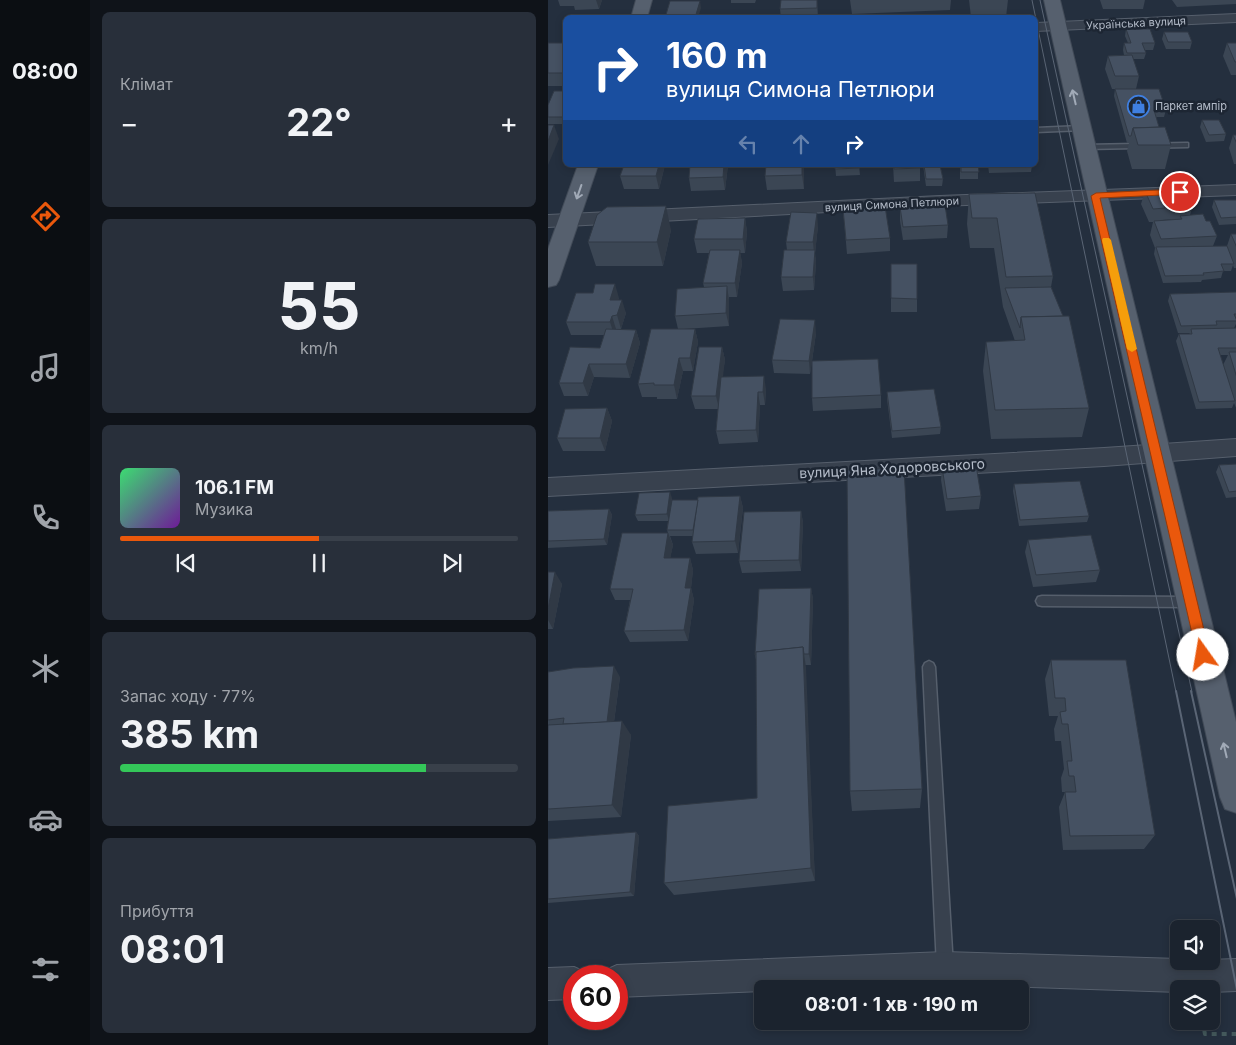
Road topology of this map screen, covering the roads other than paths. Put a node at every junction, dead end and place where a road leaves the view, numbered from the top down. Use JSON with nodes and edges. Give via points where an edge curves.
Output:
{"nodes":[{"id":1,"x":644,"y":0,"type":"edge"},
{"id":2,"x":1052,"y":0,"type":"edge"},
{"id":3,"x":640,"y":15,"type":"edge"},
{"id":4,"x":1236,"y":18,"type":"edge"},
{"id":5,"x":1046,"y":27,"type":"edge"},
{"id":6,"x":1038,"y":130,"type":"edge"},
{"id":7,"x":1083,"y":137,"type":"junction"},
{"id":8,"x":1185,"y":146,"type":"dead end"},
{"id":9,"x":587,"y":167,"type":"edge"},
{"id":10,"x":1236,"y":190,"type":"edge"},
{"id":11,"x":1096,"y":196,"type":"junction"},
{"id":12,"x":548,"y":220,"type":"edge"},
{"id":13,"x":569,"y":220,"type":"junction"},
{"id":14,"x":548,"y":280,"type":"edge"},
{"id":15,"x":1236,"y":447,"type":"edge"},
{"id":16,"x":1156,"y":453,"type":"junction"},
{"id":17,"x":548,"y":487,"type":"edge"},
{"id":18,"x":1042,"y":601,"type":"dead end"},
{"id":19,"x":1191,"y":602,"type":"junction"},
{"id":20,"x":929,"y":667,"type":"dead end"},
{"id":21,"x":1236,"y":797,"type":"edge"},
{"id":22,"x":945,"y":968,"type":"junction"},
{"id":23,"x":1236,"y":975,"type":"edge"},
{"id":24,"x":628,"y":981,"type":"edge"},
{"id":25,"x":563,"y":983,"type":"edge"},
{"id":26,"x":548,"y":984,"type":"edge"}],
"edges":[{"from":1,"to":3,"type":"main road"},
{"from":2,"to":5,"type":"main road"},
{"from":4,"to":5,"type":"street","name":"Українська вулиця"},
{"from":7,"to":5,"type":"main road","one_way":true},
{"from":6,"to":7,"type":"lane"},
{"from":7,"to":8,"type":"lane"},
{"from":7,"to":11,"type":"main road"},
{"from":9,"to":13,"type":"main road","one_way":true},
{"from":10,"to":11,"type":"street","name":"вулиця Симона Петлюри"},
{"from":11,"to":13,"type":"street","name":"вулиця Симона Петлюри"},
{"from":11,"to":16,"type":"main road"},
{"from":12,"to":13,"type":"street","name":"вулиця Симона Петлюри"},
{"from":13,"to":14,"type":"main road"},
{"from":15,"to":16,"type":"street","name":"вулиця Яна Ходоровського"},
{"from":16,"to":17,"type":"street","name":"вулиця Яна Ходоровського"},
{"from":16,"to":19,"type":"main road"},
{"from":18,"to":19,"type":"lane"},
{"from":21,"to":19,"type":"main road","one_way":true},
{"from":20,"to":22,"type":"lane"},
{"from":22,"to":23,"type":"street"},
{"from":22,"to":24,"type":"street"},
{"from":25,"to":26,"type":"street"}]}
